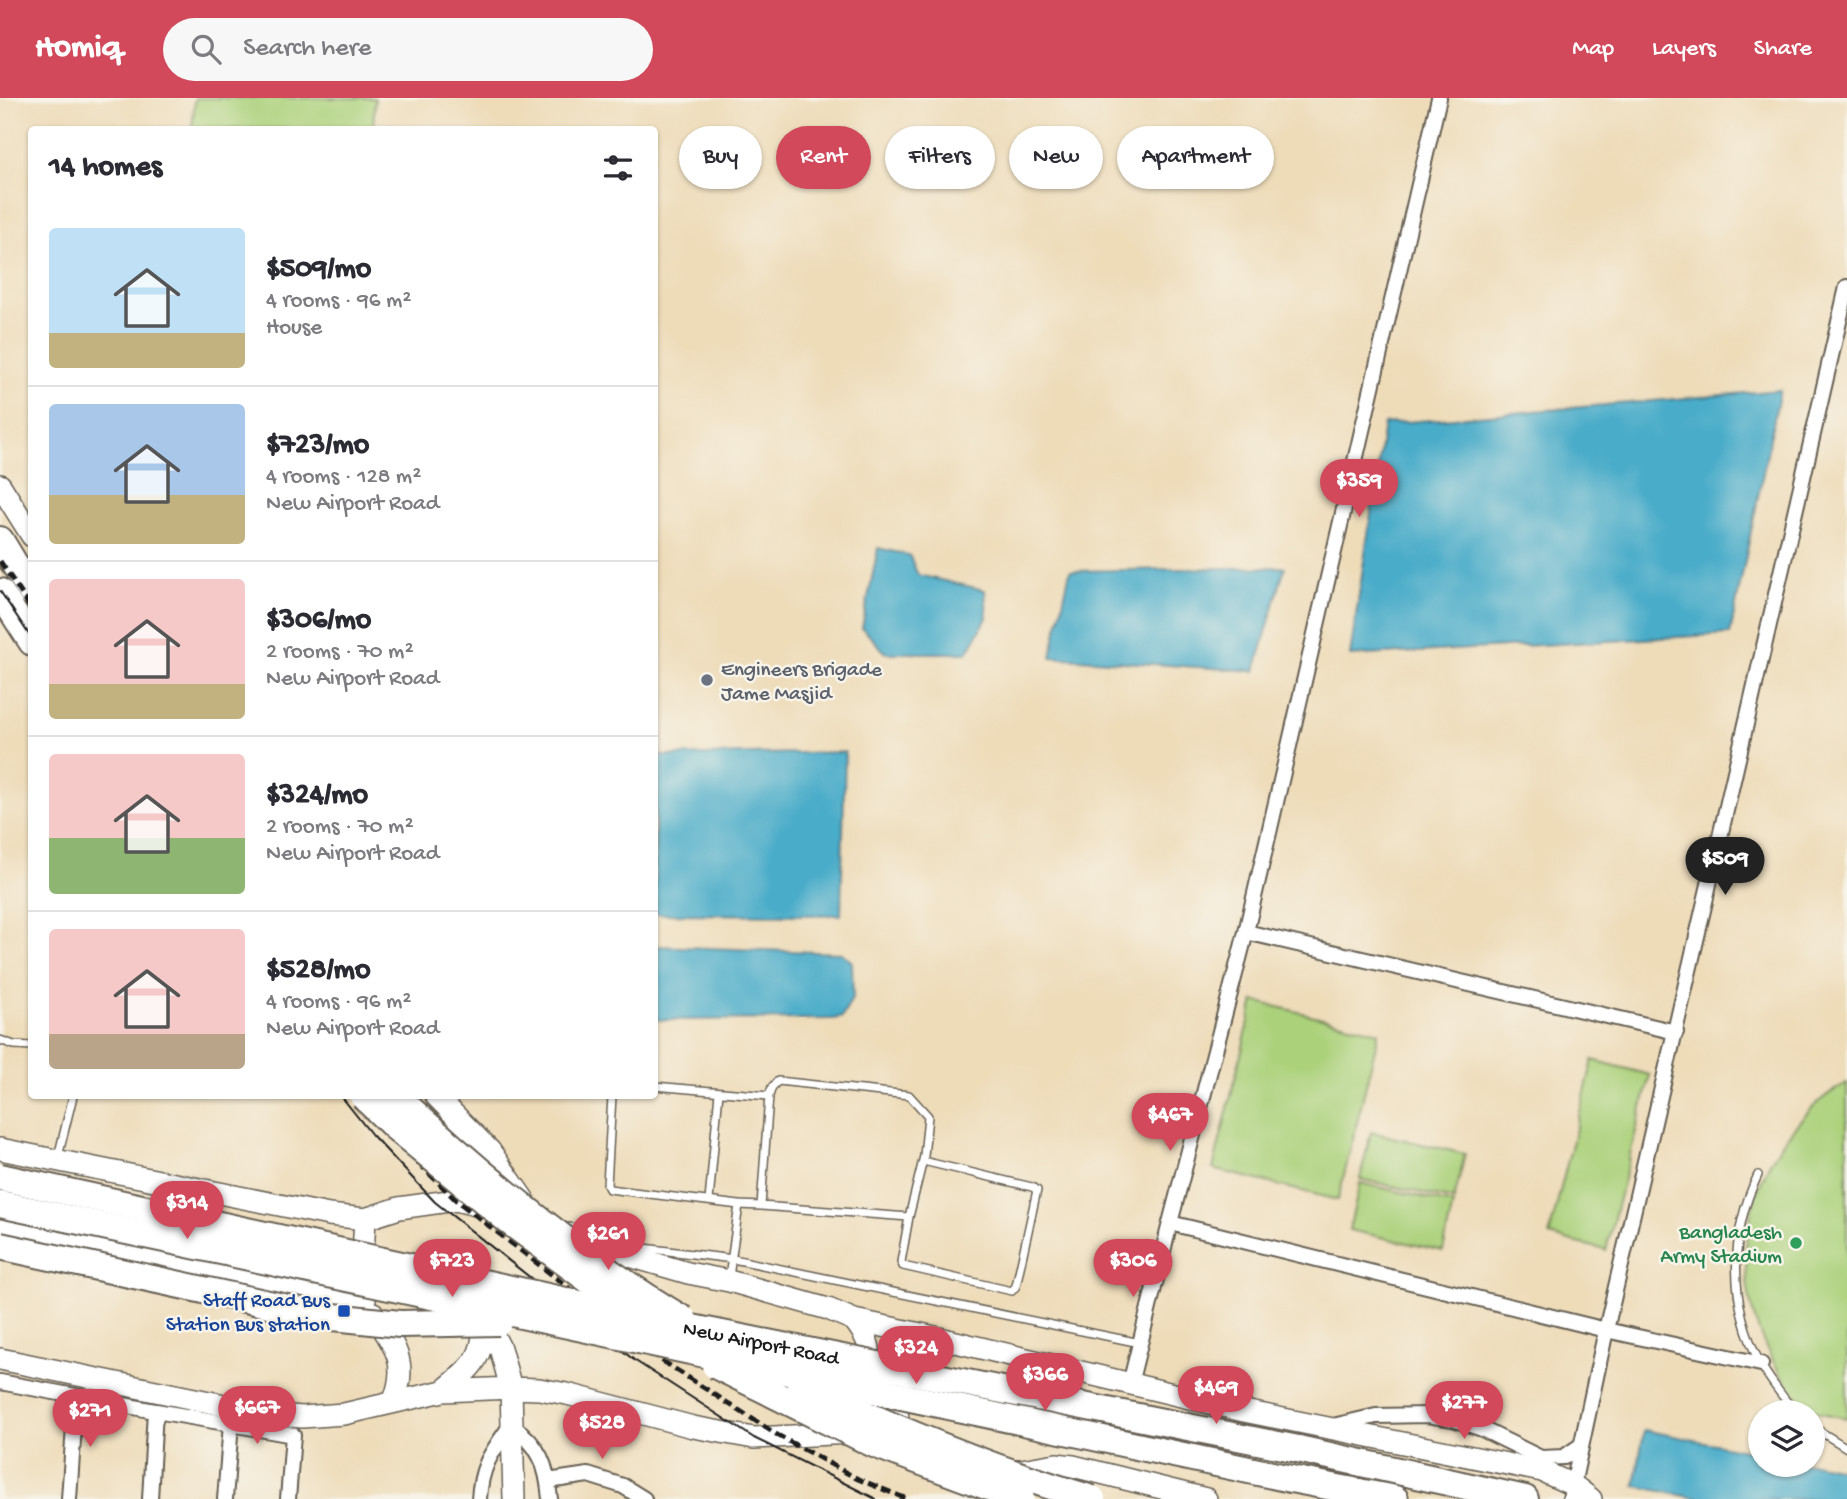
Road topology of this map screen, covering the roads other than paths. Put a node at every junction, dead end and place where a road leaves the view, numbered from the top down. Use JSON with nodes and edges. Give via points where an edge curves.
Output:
{"nodes":[{"id":1,"x":1439,"y":98,"type":"edge"},
{"id":2,"x":1847,"y":287,"type":"edge"},
{"id":3,"x":0,"y":485,"type":"edge"},
{"id":4,"x":28,"y":530,"type":"edge"},
{"id":5,"x":0,"y":540,"type":"edge"},
{"id":6,"x":28,"y":586,"type":"edge"},
{"id":7,"x":0,"y":592,"type":"edge"},
{"id":8,"x":28,"y":636,"type":"edge"},
{"id":9,"x":1245,"y":932,"type":"junction"},
{"id":10,"x":1676,"y":1032,"type":"junction"},
{"id":11,"x":0,"y":1040,"type":"edge"},
{"id":12,"x":28,"y":1046,"type":"edge"},
{"id":13,"x":658,"y":1086,"type":"edge"},
{"id":14,"x":719,"y":1092,"type":"junction"},
{"id":15,"x":769,"y":1096,"type":"junction"},
{"id":16,"x":72,"y":1099,"type":"edge"},
{"id":17,"x":366,"y":1099,"type":"edge"},
{"id":18,"x":400,"y":1099,"type":"edge"},
{"id":19,"x":439,"y":1099,"type":"edge"},
{"id":20,"x":612,"y":1099,"type":"edge"},
{"id":21,"x":0,"y":1149,"type":"edge"},
{"id":22,"x":57,"y":1161,"type":"junction"},
{"id":23,"x":923,"y":1161,"type":"junction"},
{"id":24,"x":1758,"y":1175,"type":"dead end"},
{"id":25,"x":0,"y":1177,"type":"edge"},
{"id":26,"x":214,"y":1192,"type":"junction"},
{"id":27,"x":709,"y":1201,"type":"junction"},
{"id":28,"x":0,"y":1204,"type":"edge"},
{"id":29,"x":739,"y":1205,"type":"junction"},
{"id":30,"x":278,"y":1206,"type":"junction"},
{"id":31,"x":761,"y":1206,"type":"junction"},
{"id":32,"x":909,"y":1217,"type":"junction"},
{"id":33,"x":365,"y":1219,"type":"junction"},
{"id":34,"x":539,"y":1222,"type":"junction"},
{"id":35,"x":1170,"y":1223,"type":"junction"},
{"id":36,"x":0,"y":1224,"type":"edge"},
{"id":37,"x":0,"y":1246,"type":"edge"},
{"id":38,"x":362,"y":1246,"type":"junction"},
{"id":39,"x":609,"y":1250,"type":"junction"},
{"id":40,"x":733,"y":1259,"type":"junction"},
{"id":41,"x":207,"y":1267,"type":"junction"},
{"id":42,"x":264,"y":1278,"type":"junction"},
{"id":43,"x":729,"y":1281,"type":"junction"},
{"id":44,"x":365,"y":1299,"type":"junction"},
{"id":45,"x":482,"y":1313,"type":"junction"},
{"id":46,"x":539,"y":1320,"type":"junction"},
{"id":47,"x":854,"y":1320,"type":"junction"},
{"id":48,"x":1606,"y":1330,"type":"junction"},
{"id":49,"x":935,"y":1337,"type":"junction"},
{"id":50,"x":1140,"y":1343,"type":"junction"},
{"id":51,"x":0,"y":1359,"type":"edge"},
{"id":52,"x":1761,"y":1364,"type":"junction"},
{"id":53,"x":1075,"y":1371,"type":"junction"},
{"id":54,"x":0,"y":1382,"type":"edge"},
{"id":55,"x":1130,"y":1384,"type":"junction"},
{"id":56,"x":511,"y":1388,"type":"junction"},
{"id":57,"x":443,"y":1391,"type":"junction"},
{"id":58,"x":76,"y":1397,"type":"junction"},
{"id":59,"x":394,"y":1400,"type":"junction"},
{"id":60,"x":1786,"y":1400,"type":"edge"},
{"id":61,"x":511,"y":1425,"type":"junction"},
{"id":62,"x":1325,"y":1427,"type":"junction"},
{"id":63,"x":830,"y":1433,"type":"junction"},
{"id":64,"x":1825,"y":1434,"type":"edge"},
{"id":65,"x":901,"y":1436,"type":"junction"},
{"id":66,"x":1580,"y":1446,"type":"junction"},
{"id":67,"x":1847,"y":1448,"type":"edge"},
{"id":68,"x":1541,"y":1458,"type":"junction"},
{"id":69,"x":1056,"y":1464,"type":"junction"},
{"id":70,"x":548,"y":1481,"type":"junction"},
{"id":71,"x":1572,"y":1492,"type":"edge"},
{"id":72,"x":69,"y":1499,"type":"edge"},
{"id":73,"x":150,"y":1499,"type":"edge"},
{"id":74,"x":225,"y":1499,"type":"edge"},
{"id":75,"x":288,"y":1499,"type":"edge"},
{"id":76,"x":479,"y":1499,"type":"edge"},
{"id":77,"x":514,"y":1499,"type":"edge"},
{"id":78,"x":550,"y":1499,"type":"edge"},
{"id":79,"x":644,"y":1499,"type":"edge"},
{"id":80,"x":1021,"y":1499,"type":"edge"},
{"id":81,"x":1092,"y":1499,"type":"edge"},
{"id":82,"x":1206,"y":1499,"type":"edge"},
{"id":83,"x":1395,"y":1499,"type":"edge"},
{"id":84,"x":1525,"y":1499,"type":"edge"},
{"id":85,"x":1591,"y":1499,"type":"edge"}],
"edges":[{"from":1,"to":9,"type":"street"},
{"from":2,"to":10,"type":"street"},
{"from":3,"to":4,"type":"main road"},
{"from":5,"to":6,"type":"highway"},
{"from":7,"to":8,"type":"highway"},
{"from":9,"to":10,"type":"street"},
{"from":9,"to":35,"type":"street"},
{"from":10,"to":48,"type":"street"},
{"from":11,"to":12,"type":"lane"},
{"from":13,"to":14,"type":"lane"},
{"from":14,"to":15,"type":"lane"},
{"from":14,"to":27,"type":"lane"},
{"from":15,"to":23,"type":"lane","via":[[779,1081],[909,1095],[928,1116]]},
{"from":15,"to":31,"type":"lane"},
{"from":16,"to":22,"type":"lane"},
{"from":17,"to":80,"type":"highway","bridge":true,"via":[[510,1222],[600,1291],[711,1364],[874,1444]]},
{"from":18,"to":81,"type":"highway","bridge":true,"via":[[579,1248],[669,1311],[770,1370],[890,1427]]},
{"from":19,"to":34,"type":"main road","via":[[490,1151]]},
{"from":20,"to":27,"type":"lane","via":[[609,1189]]},
{"from":21,"to":22,"type":"main road"},
{"from":22,"to":26,"type":"main road"},
{"from":23,"to":32,"type":"lane"},
{"from":23,"to":32,"type":"lane","via":[[1037,1190],[1016,1286],[1012,1291],[903,1266]]},
{"from":24,"to":52,"type":"lane","via":[[1745,1200],[1736,1257],[1741,1310]]},
{"from":25,"to":84,"type":"highway","name":"New Airport Road","bridge":true,"via":[[657,1321]]},
{"from":26,"to":30,"type":"main road"},
{"from":26,"to":41,"type":"main road","via":[[225,1230],[222,1252]]},
{"from":27,"to":29,"type":"lane"},
{"from":28,"to":46,"type":"highway","name":"New Airport Road","bridge":true},
{"from":29,"to":31,"type":"lane"},
{"from":29,"to":40,"type":"lane"},
{"from":30,"to":33,"type":"main road"},
{"from":30,"to":42,"type":"main road","via":[[256,1225],[251,1250],[250,1262]]},
{"from":31,"to":32,"type":"lane"},
{"from":33,"to":34,"type":"main road","via":[[399,1208],[456,1200]]},
{"from":33,"to":38,"type":"main road"},
{"from":34,"to":39,"type":"main road"},
{"from":35,"to":48,"type":"street"},
{"from":35,"to":50,"type":"street"},
{"from":36,"to":41,"type":"main road"},
{"from":37,"to":46,"type":"highway","bridge":true,"via":[[353,1320],[400,1324]]},
{"from":38,"to":44,"type":"main road"},
{"from":38,"to":45,"type":"main road","via":[[451,1269],[468,1286]]},
{"from":39,"to":40,"type":"lane","via":[[643,1248]]},
{"from":39,"to":43,"type":"main road"},
{"from":40,"to":43,"type":"lane"},
{"from":40,"to":50,"type":"lane"},
{"from":41,"to":42,"type":"main road"},
{"from":42,"to":44,"type":"main road"},
{"from":43,"to":47,"type":"main road"},
{"from":44,"to":59,"type":"main road","via":[[401,1366]]},
{"from":45,"to":56,"type":"main road","via":[[500,1348]]},
{"from":45,"to":57,"type":"main road","via":[[484,1334],[477,1361]]},
{"from":46,"to":83,"type":"highway","name":"New Airport Road","bridge":true},
{"from":47,"to":49,"type":"main road"},
{"from":47,"to":63,"type":"main road","via":[[870,1346],[869,1372],[857,1413],[847,1425]]},
{"from":48,"to":52,"type":"street"},
{"from":48,"to":66,"type":"street"},
{"from":49,"to":53,"type":"main road"},
{"from":49,"to":65,"type":"main road","via":[[902,1355],[895,1384]]},
{"from":50,"to":55,"type":"street"},
{"from":51,"to":59,"type":"main road","via":[[268,1414],[344,1413]]},
{"from":52,"to":60,"type":"lane"},
{"from":53,"to":55,"type":"main road"},
{"from":53,"to":69,"type":"main road"},
{"from":54,"to":58,"type":"street"},
{"from":55,"to":62,"type":"main road"},
{"from":56,"to":57,"type":"main road"},
{"from":56,"to":61,"type":"main road"},
{"from":56,"to":63,"type":"main road","via":[[567,1394],[754,1438]]},
{"from":57,"to":59,"type":"main road"},
{"from":58,"to":72,"type":"street"},
{"from":58,"to":73,"type":"street","via":[[155,1411]]},
{"from":61,"to":70,"type":"street","via":[[534,1443]]},
{"from":61,"to":76,"type":"street","via":[[489,1456]]},
{"from":61,"to":77,"type":"main road"},
{"from":62,"to":68,"type":"street","via":[[1376,1416],[1453,1419]]},
{"from":62,"to":71,"type":"main road","via":[[1542,1471]]},
{"from":63,"to":65,"type":"main road"},
{"from":64,"to":67,"type":"lane"},
{"from":65,"to":69,"type":"main road","via":[[996,1469],[1021,1471]]},
{"from":66,"to":68,"type":"street","via":[[1564,1457]]},
{"from":66,"to":71,"type":"street"},
{"from":68,"to":71,"type":"street"},
{"from":69,"to":82,"type":"main road"},
{"from":70,"to":78,"type":"street"},
{"from":70,"to":79,"type":"street","via":[[588,1475],[623,1486]]},
{"from":71,"to":85,"type":"main road"},
{"from":73,"to":74,"type":"street","via":[[156,1411],[231,1424]]},
{"from":74,"to":75,"type":"street","via":[[231,1424],[293,1435]]}]}
